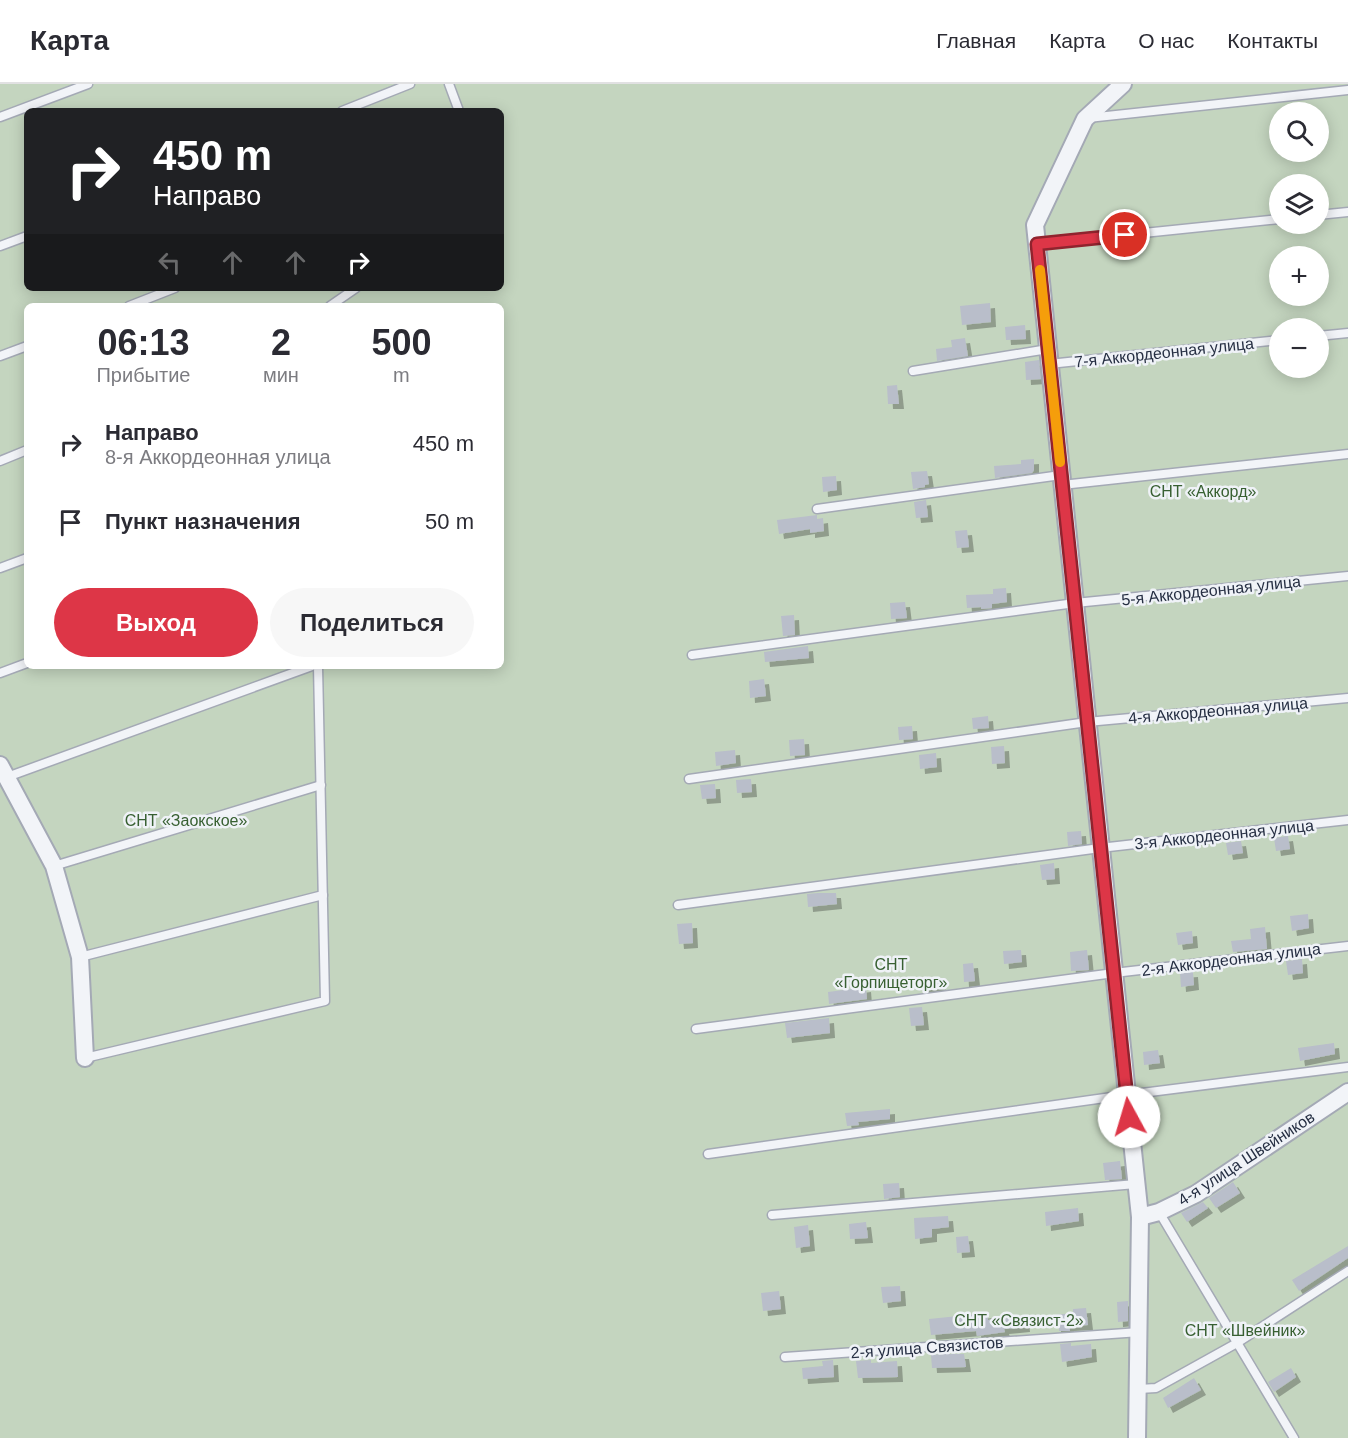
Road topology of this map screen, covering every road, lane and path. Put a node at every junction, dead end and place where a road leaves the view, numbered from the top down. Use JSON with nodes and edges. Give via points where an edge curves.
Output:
{"nodes":[{"id":1,"x":88,"y":84,"type":"edge"},
{"id":2,"x":410,"y":84,"type":"edge"},
{"id":3,"x":449,"y":84,"type":"edge"},
{"id":4,"x":1123,"y":84,"type":"edge"},
{"id":5,"x":1348,"y":90,"type":"edge"},
{"id":6,"x":350,"y":108,"type":"edge"},
{"id":7,"x":458,"y":108,"type":"edge"},
{"id":8,"x":0,"y":117,"type":"edge"},
{"id":9,"x":1085,"y":119,"type":"junction"},
{"id":10,"x":1348,"y":212,"type":"edge"},
{"id":11,"x":1329,"y":214,"type":"edge"},
{"id":12,"x":1269,"y":220,"type":"edge"},
{"id":13,"x":24,"y":237,"type":"edge"},
{"id":14,"x":1037,"y":244,"type":"junction"},
{"id":15,"x":0,"y":246,"type":"edge"},
{"id":16,"x":168,"y":291,"type":"edge"},
{"id":17,"x":352,"y":291,"type":"edge"},
{"id":18,"x":137,"y":303,"type":"edge"},
{"id":19,"x":334,"y":303,"type":"edge"},
{"id":20,"x":1348,"y":333,"type":"edge"},
{"id":21,"x":1329,"y":335,"type":"edge"},
{"id":22,"x":1269,"y":341,"type":"edge"},
{"id":23,"x":24,"y":347,"type":"edge"},
{"id":24,"x":0,"y":356,"type":"edge"},
{"id":25,"x":1049,"y":356,"type":"junction"},
{"id":26,"x":913,"y":371,"type":"dead end"},
{"id":27,"x":24,"y":451,"type":"edge"},
{"id":28,"x":1348,"y":454,"type":"edge"},
{"id":29,"x":0,"y":461,"type":"edge"},
{"id":30,"x":1062,"y":480,"type":"junction"},
{"id":31,"x":817,"y":509,"type":"dead end"},
{"id":32,"x":24,"y":559,"type":"edge"},
{"id":33,"x":0,"y":568,"type":"edge"},
{"id":34,"x":1348,"y":576,"type":"edge"},
{"id":35,"x":1075,"y":603,"type":"junction"},
{"id":36,"x":692,"y":655,"type":"dead end"},
{"id":37,"x":24,"y":664,"type":"edge"},
{"id":38,"x":303,"y":669,"type":"edge"},
{"id":39,"x":318,"y":669,"type":"edge"},
{"id":40,"x":0,"y":673,"type":"edge"},
{"id":41,"x":1348,"y":698,"type":"edge"},
{"id":42,"x":1087,"y":722,"type":"junction"},
{"id":43,"x":3,"y":771,"type":"edge"},
{"id":44,"x":689,"y":779,"type":"dead end"},
{"id":45,"x":321,"y":785,"type":"junction"},
{"id":46,"x":1348,"y":820,"type":"edge"},
{"id":47,"x":1101,"y":848,"type":"junction"},
{"id":48,"x":54,"y":866,"type":"junction"},
{"id":49,"x":323,"y":895,"type":"junction"},
{"id":50,"x":678,"y":905,"type":"dead end"},
{"id":51,"x":1348,"y":946,"type":"edge"},
{"id":52,"x":80,"y":957,"type":"junction"},
{"id":53,"x":1114,"y":973,"type":"junction"},
{"id":54,"x":696,"y":1029,"type":"dead end"},
{"id":55,"x":85,"y":1058,"type":"joint"},
{"id":56,"x":1348,"y":1067,"type":"edge"},
{"id":57,"x":1348,"y":1092,"type":"edge"},
{"id":58,"x":1126,"y":1095,"type":"junction"},
{"id":59,"x":708,"y":1154,"type":"dead end"},
{"id":60,"x":1136,"y":1184,"type":"junction"},
{"id":61,"x":1159,"y":1212,"type":"junction"},
{"id":62,"x":772,"y":1215,"type":"dead end"},
{"id":63,"x":1140,"y":1217,"type":"junction"},
{"id":64,"x":1348,"y":1271,"type":"edge"},
{"id":65,"x":1140,"y":1332,"type":"junction"},
{"id":66,"x":1237,"y":1343,"type":"junction"},
{"id":67,"x":785,"y":1357,"type":"dead end"},
{"id":68,"x":1138,"y":1389,"type":"junction"},
{"id":69,"x":1137,"y":1438,"type":"edge"},
{"id":70,"x":1294,"y":1438,"type":"edge"}],
"edges":[{"from":1,"to":8,"type":"lane"},
{"from":2,"to":6,"type":"lane"},
{"from":3,"to":7,"type":"lane"},
{"from":4,"to":9,"type":"street"},
{"from":5,"to":9,"type":"lane"},
{"from":9,"to":14,"type":"street","via":[[1035,225]]},
{"from":10,"to":11,"type":"lane"},
{"from":12,"to":14,"type":"lane"},
{"from":13,"to":15,"type":"lane"},
{"from":14,"to":25,"type":"street"},
{"from":16,"to":18,"type":"lane"},
{"from":17,"to":19,"type":"lane"},
{"from":20,"to":21,"type":"lane"},
{"from":22,"to":25,"type":"lane","name":"7-я Аккордеонная улица"},
{"from":23,"to":24,"type":"lane"},
{"from":25,"to":26,"type":"lane","name":"7-я Аккордеонная улица"},
{"from":25,"to":30,"type":"street"},
{"from":27,"to":29,"type":"lane"},
{"from":28,"to":30,"type":"lane"},
{"from":30,"to":31,"type":"lane"},
{"from":30,"to":35,"type":"street"},
{"from":32,"to":33,"type":"lane"},
{"from":34,"to":35,"type":"lane","name":"5-я Аккордеонная улица"},
{"from":35,"to":36,"type":"lane","name":"5-я Аккордеонная улица"},
{"from":35,"to":42,"type":"street"},
{"from":37,"to":40,"type":"lane"},
{"from":38,"to":43,"type":"lane"},
{"from":39,"to":45,"type":"lane"},
{"from":41,"to":42,"type":"lane","name":"4-я Аккордеонная улица"},
{"from":42,"to":44,"type":"lane","name":"4-я Аккордеонная улица"},
{"from":42,"to":47,"type":"street"},
{"from":43,"to":48,"type":"street"},
{"from":45,"to":48,"type":"lane"},
{"from":45,"to":49,"type":"lane"},
{"from":46,"to":47,"type":"lane","name":"3-я Аккордеонная улица"},
{"from":47,"to":50,"type":"lane","name":"3-я Аккордеонная улица"},
{"from":47,"to":53,"type":"street"},
{"from":48,"to":52,"type":"street"},
{"from":49,"to":52,"type":"lane"},
{"from":49,"to":55,"type":"lane","via":[[325,1001]]},
{"from":51,"to":53,"type":"lane","name":"2-я Аккордеонная улица"},
{"from":52,"to":55,"type":"street"},
{"from":53,"to":54,"type":"lane","name":"2-я Аккордеонная улица"},
{"from":53,"to":58,"type":"street"},
{"from":56,"to":58,"type":"lane"},
{"from":57,"to":61,"type":"street","name":"4-я улица Швейников","via":[[1196,1194]]},
{"from":58,"to":59,"type":"lane"},
{"from":58,"to":60,"type":"street"},
{"from":60,"to":62,"type":"lane"},
{"from":60,"to":63,"type":"street"},
{"from":61,"to":63,"type":"street","name":"4-я улица Швейников"},
{"from":61,"to":66,"type":"lane"},
{"from":63,"to":65,"type":"street"},
{"from":64,"to":66,"type":"lane"},
{"from":65,"to":67,"type":"lane","name":"2-я улица Связистов"},
{"from":65,"to":68,"type":"street"},
{"from":66,"to":68,"type":"lane","via":[[1156,1388]]},
{"from":66,"to":70,"type":"lane"},
{"from":68,"to":69,"type":"street"}]}
